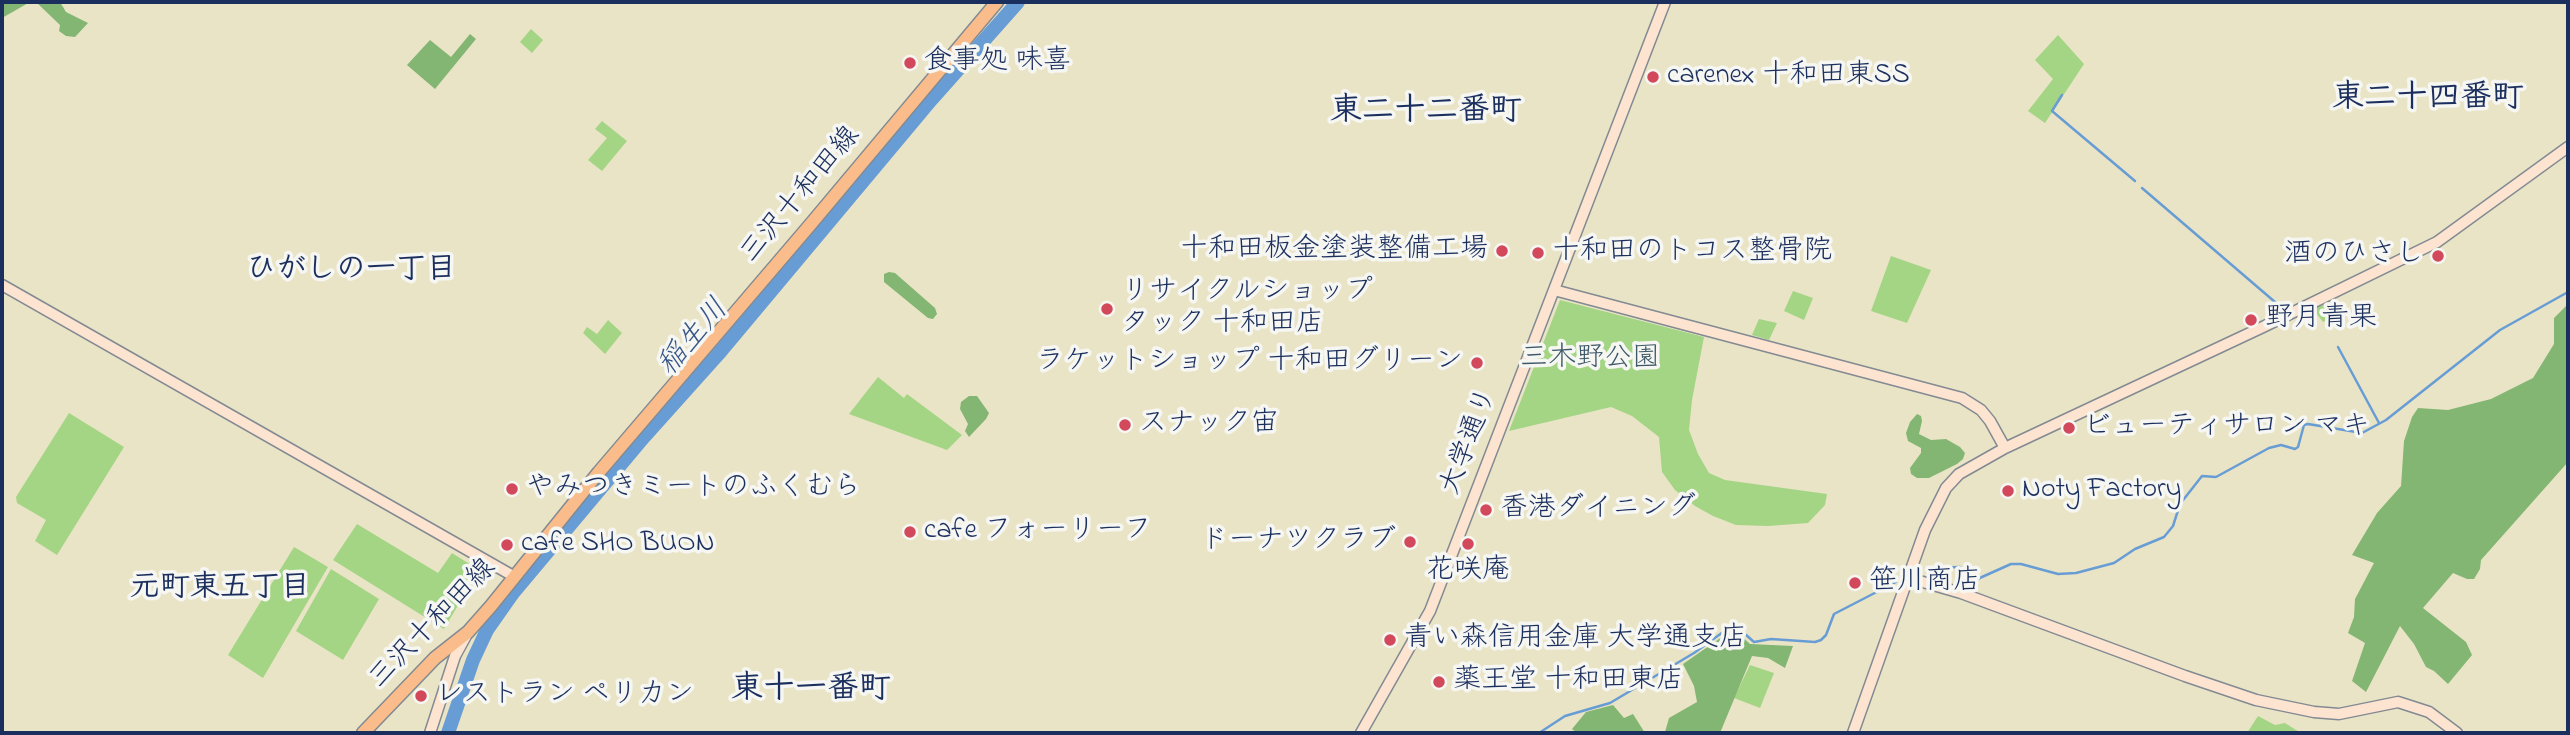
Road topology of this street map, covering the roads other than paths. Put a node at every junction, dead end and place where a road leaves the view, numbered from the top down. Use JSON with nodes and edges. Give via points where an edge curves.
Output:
{"nodes":[{"id":1,"x":997,"y":2,"type":"edge"},
{"id":2,"x":1665,"y":2,"type":"edge"},
{"id":3,"x":2568,"y":147,"type":"edge"},
{"id":4,"x":2,"y":285,"type":"edge"},
{"id":5,"x":1554,"y":290,"type":"junction"},
{"id":6,"x":2005,"y":448,"type":"junction"},
{"id":7,"x":515,"y":578,"type":"junction"},
{"id":8,"x":1909,"y":578,"type":"junction"},
{"id":9,"x":468,"y":632,"type":"junction"},
{"id":10,"x":363,"y":733,"type":"edge"},
{"id":11,"x":430,"y":733,"type":"edge"},
{"id":12,"x":1361,"y":733,"type":"edge"},
{"id":13,"x":1853,"y":733,"type":"edge"},
{"id":14,"x":2457,"y":733,"type":"edge"}],
"edges":[{"from":1,"to":7,"type":"main road","name":"三沢十和田線","via":[[598,472]]},
{"from":2,"to":5,"type":"street","name":"大学通り"},
{"from":3,"to":6,"type":"street","via":[[2437,242]]},
{"from":4,"to":7,"type":"street"},
{"from":5,"to":6,"type":"street","via":[[1962,398],[1990,421]]},
{"from":5,"to":12,"type":"street","name":"大学通り","via":[[1430,611]]},
{"from":6,"to":8,"type":"street","via":[[1951,481],[1925,530]]},
{"from":7,"to":9,"type":"main road","name":"三沢十和田線"},
{"from":8,"to":13,"type":"street"},
{"from":8,"to":14,"type":"street","via":[[2256,699],[2339,714],[2398,702],[2429,712]]},
{"from":9,"to":10,"type":"main road","name":"三沢十和田線","via":[[435,658]]},
{"from":9,"to":11,"type":"street","via":[[455,656]]}]}
